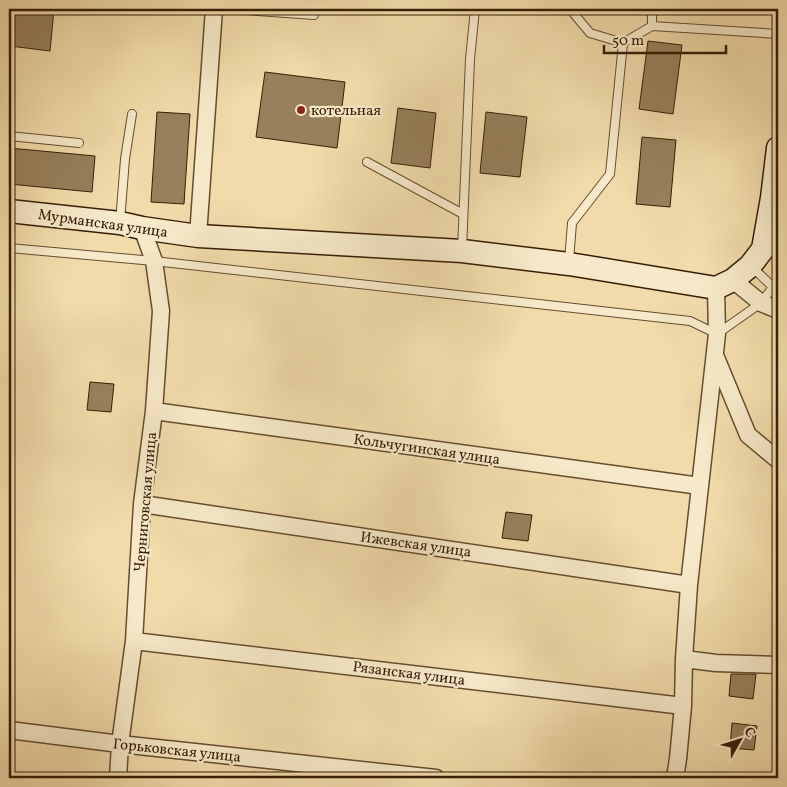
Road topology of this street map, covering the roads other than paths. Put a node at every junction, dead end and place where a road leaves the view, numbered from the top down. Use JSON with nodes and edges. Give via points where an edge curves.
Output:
{"nodes":[{"id":1,"x":214,"y":9,"type":"edge"},
{"id":2,"x":230,"y":9,"type":"edge"},
{"id":3,"x":314,"y":9,"type":"edge"},
{"id":4,"x":475,"y":9,"type":"edge"},
{"id":5,"x":570,"y":9,"type":"edge"},
{"id":6,"x":652,"y":9,"type":"edge"},
{"id":7,"x":652,"y":26,"type":"junction"},
{"id":8,"x":778,"y":34,"type":"edge"},
{"id":9,"x":623,"y":43,"type":"junction"},
{"id":10,"x":132,"y":114,"type":"dead end"},
{"id":11,"x":9,"y":136,"type":"edge"},
{"id":12,"x":79,"y":143,"type":"dead end"},
{"id":13,"x":778,"y":148,"type":"edge"},
{"id":14,"x":367,"y":162,"type":"dead end"},
{"id":15,"x":775,"y":199,"type":"edge"},
{"id":16,"x":9,"y":211,"type":"edge"},
{"id":17,"x":463,"y":214,"type":"junction"},
{"id":18,"x":120,"y":223,"type":"junction"},
{"id":19,"x":142,"y":228,"type":"junction"},
{"id":20,"x":198,"y":236,"type":"junction"},
{"id":21,"x":9,"y":248,"type":"edge"},
{"id":22,"x":462,"y":251,"type":"junction"},
{"id":23,"x":154,"y":261,"type":"junction"},
{"id":24,"x":569,"y":264,"type":"junction"},
{"id":25,"x":750,"y":266,"type":"junction"},
{"id":26,"x":724,"y":284,"type":"junction"},
{"id":27,"x":776,"y":286,"type":"edge"},
{"id":28,"x":761,"y":303,"type":"junction"},
{"id":29,"x":778,"y":310,"type":"edge"},
{"id":30,"x":717,"y":334,"type":"junction"},
{"id":31,"x":715,"y":353,"type":"junction"},
{"id":32,"x":154,"y":412,"type":"junction"},
{"id":33,"x":778,"y":460,"type":"edge"},
{"id":34,"x":700,"y":486,"type":"junction"},
{"id":35,"x":142,"y":504,"type":"junction"},
{"id":36,"x":689,"y":585,"type":"junction"},
{"id":37,"x":134,"y":641,"type":"junction"},
{"id":38,"x":684,"y":659,"type":"junction"},
{"id":39,"x":778,"y":665,"type":"edge"},
{"id":40,"x":683,"y":706,"type":"junction"},
{"id":41,"x":9,"y":730,"type":"edge"},
{"id":42,"x":120,"y":744,"type":"junction"},
{"id":43,"x":118,"y":778,"type":"edge"},
{"id":44,"x":436,"y":778,"type":"edge"},
{"id":45,"x":675,"y":778,"type":"edge"}],
"edges":[{"from":1,"to":20,"type":"street"},
{"from":2,"to":3,"type":"lane","via":[[314,15]]},
{"from":4,"to":17,"type":"lane"},
{"from":5,"to":9,"type":"lane","via":[[590,33]]},
{"from":6,"to":7,"type":"lane"},
{"from":7,"to":8,"type":"lane"},
{"from":7,"to":9,"type":"lane"},
{"from":9,"to":24,"type":"lane","via":[[610,174],[572,223]]},
{"from":10,"to":18,"type":"lane"},
{"from":11,"to":12,"type":"lane"},
{"from":13,"to":15,"type":"main road"},
{"from":14,"to":17,"type":"lane"},
{"from":15,"to":25,"type":"main road","via":[[763,249]]},
{"from":16,"to":18,"type":"main road","name":"Мурманская улица"},
{"from":17,"to":22,"type":"lane"},
{"from":18,"to":19,"type":"main road","name":"Мурманская улица"},
{"from":19,"to":20,"type":"main road","name":"Мурманская улица"},
{"from":19,"to":23,"type":"street","name":"Черниговская улица"},
{"from":20,"to":22,"type":"main road","name":"Мурманская улица"},
{"from":21,"to":23,"type":"lane"},
{"from":22,"to":24,"type":"main road","name":"Мурманская улица"},
{"from":23,"to":30,"type":"lane","via":[[690,321]]},
{"from":23,"to":32,"type":"street","name":"Черниговская улица","via":[[161,311]]},
{"from":24,"to":26,"type":"main road","name":"Мурманская улица"},
{"from":25,"to":26,"type":"main road"},
{"from":25,"to":27,"type":"lane"},
{"from":26,"to":28,"type":"street"},
{"from":26,"to":30,"type":"street"},
{"from":27,"to":28,"type":"lane"},
{"from":28,"to":29,"type":"street"},
{"from":28,"to":30,"type":"lane"},
{"from":30,"to":31,"type":"street"},
{"from":31,"to":33,"type":"street","via":[[748,435]]},
{"from":31,"to":34,"type":"street"},
{"from":32,"to":34,"type":"street","name":"Кольчугинская улица"},
{"from":32,"to":35,"type":"street","name":"Черниговская улица"},
{"from":34,"to":36,"type":"street"},
{"from":35,"to":36,"type":"street","name":"Ижевская улица"},
{"from":35,"to":37,"type":"street","name":"Черниговская улица"},
{"from":36,"to":38,"type":"street"},
{"from":37,"to":40,"type":"street","name":"Рязанская улица"},
{"from":37,"to":42,"type":"street","name":"Черниговская улица"},
{"from":38,"to":39,"type":"street"},
{"from":38,"to":40,"type":"street"},
{"from":40,"to":45,"type":"street"},
{"from":41,"to":42,"type":"street","name":"Горьковская улица"},
{"from":42,"to":43,"type":"street","name":"Черниговская улица"},
{"from":42,"to":44,"type":"street","name":"Горьковская улица"}]}
